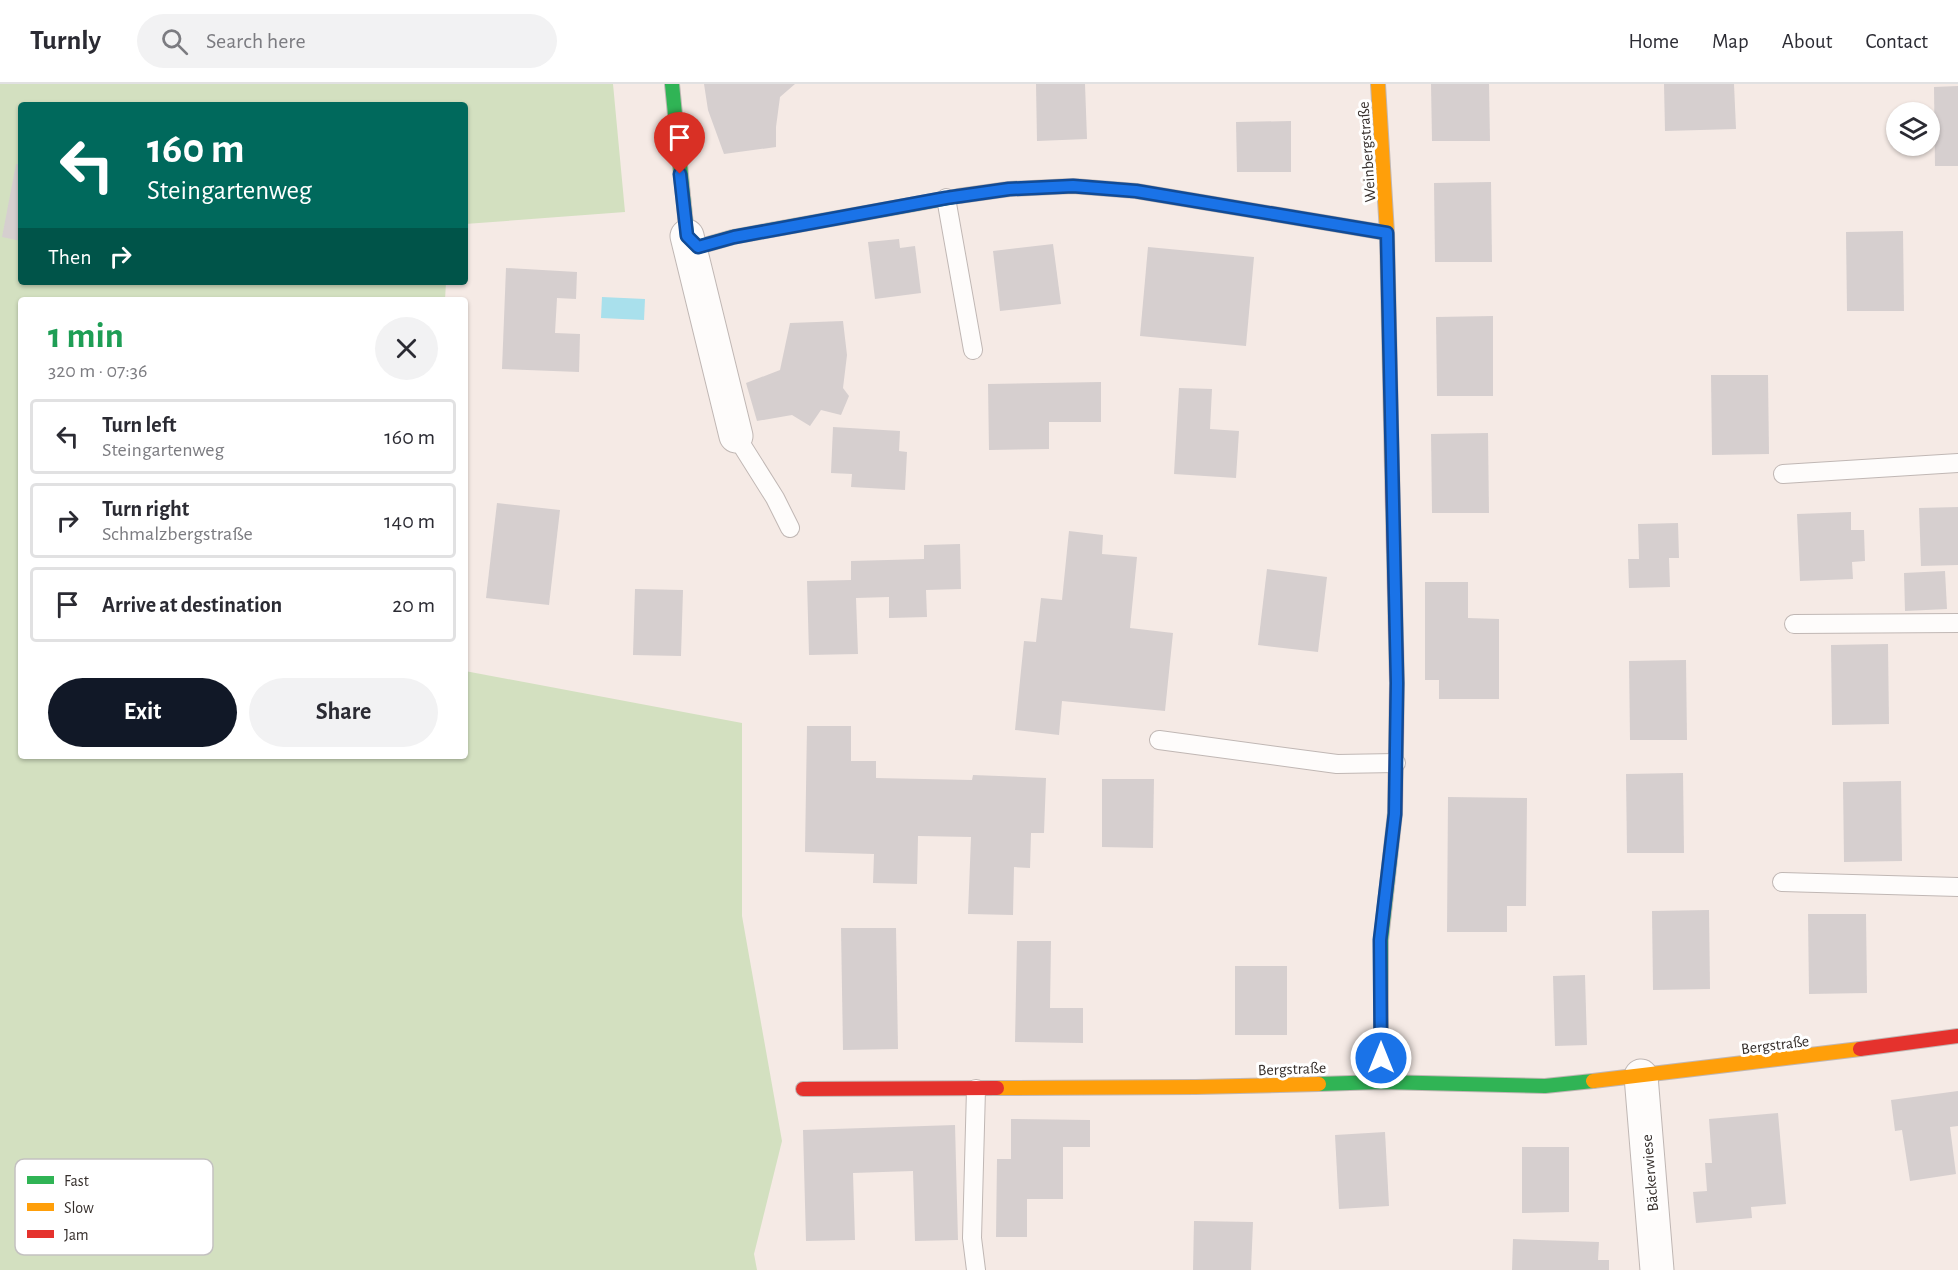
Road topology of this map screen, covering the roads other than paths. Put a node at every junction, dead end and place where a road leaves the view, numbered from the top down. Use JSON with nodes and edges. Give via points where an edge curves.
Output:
{"nodes":[{"id":1,"x":672,"y":84,"type":"edge"},
{"id":2,"x":1378,"y":84,"type":"edge"},
{"id":3,"x":946,"y":198,"type":"junction"},
{"id":4,"x":1387,"y":233,"type":"junction"},
{"id":5,"x":693,"y":241,"type":"junction"},
{"id":6,"x":973,"y":350,"type":"dead end"},
{"id":7,"x":736,"y":436,"type":"joint"},
{"id":8,"x":1958,"y":463,"type":"edge"},
{"id":9,"x":1783,"y":474,"type":"dead end"},
{"id":10,"x":790,"y":528,"type":"dead end"},
{"id":11,"x":1794,"y":624,"type":"dead end"},
{"id":12,"x":1958,"y":624,"type":"edge"},
{"id":13,"x":1159,"y":740,"type":"dead end"},
{"id":14,"x":1396,"y":763,"type":"junction"},
{"id":15,"x":1782,"y":882,"type":"dead end"},
{"id":16,"x":1958,"y":887,"type":"edge"},
{"id":17,"x":1958,"y":1036,"type":"edge"},
{"id":18,"x":1641,"y":1076,"type":"junction"},
{"id":19,"x":1381,"y":1082,"type":"junction"},
{"id":20,"x":803,"y":1089,"type":"dead end"},
{"id":21,"x":976,"y":1089,"type":"junction"},
{"id":22,"x":976,"y":1270,"type":"edge"},
{"id":23,"x":1657,"y":1270,"type":"edge"}],
"edges":[{"from":1,"to":5,"type":"street"},
{"from":2,"to":4,"type":"street","name":"Weinbergstraße"},
{"from":3,"to":4,"type":"street","via":[[1009,189],[1073,186],[1125,190]]},
{"from":3,"to":5,"type":"street"},
{"from":3,"to":6,"type":"lane"},
{"from":4,"to":14,"type":"street","name":"Weinbergstraße"},
{"from":5,"to":7,"type":"street"},
{"from":7,"to":10,"type":"lane"},
{"from":8,"to":9,"type":"lane"},
{"from":11,"to":12,"type":"lane"},
{"from":13,"to":14,"type":"lane","via":[[1337,764]]},
{"from":14,"to":19,"type":"street","name":"Weinbergstraße","via":[[1395,814],[1380,940]]},
{"from":15,"to":16,"type":"lane"},
{"from":17,"to":18,"type":"street","name":"Bergstraße"},
{"from":18,"to":19,"type":"street","name":"Bergstraße","via":[[1545,1086]]},
{"from":18,"to":23,"type":"street","name":"Bäckerwiese"},
{"from":19,"to":21,"type":"street","name":"Bergstraße"},
{"from":20,"to":21,"type":"street","name":"Bergstraße"},
{"from":21,"to":22,"type":"lane","via":[[972,1238]]}]}
